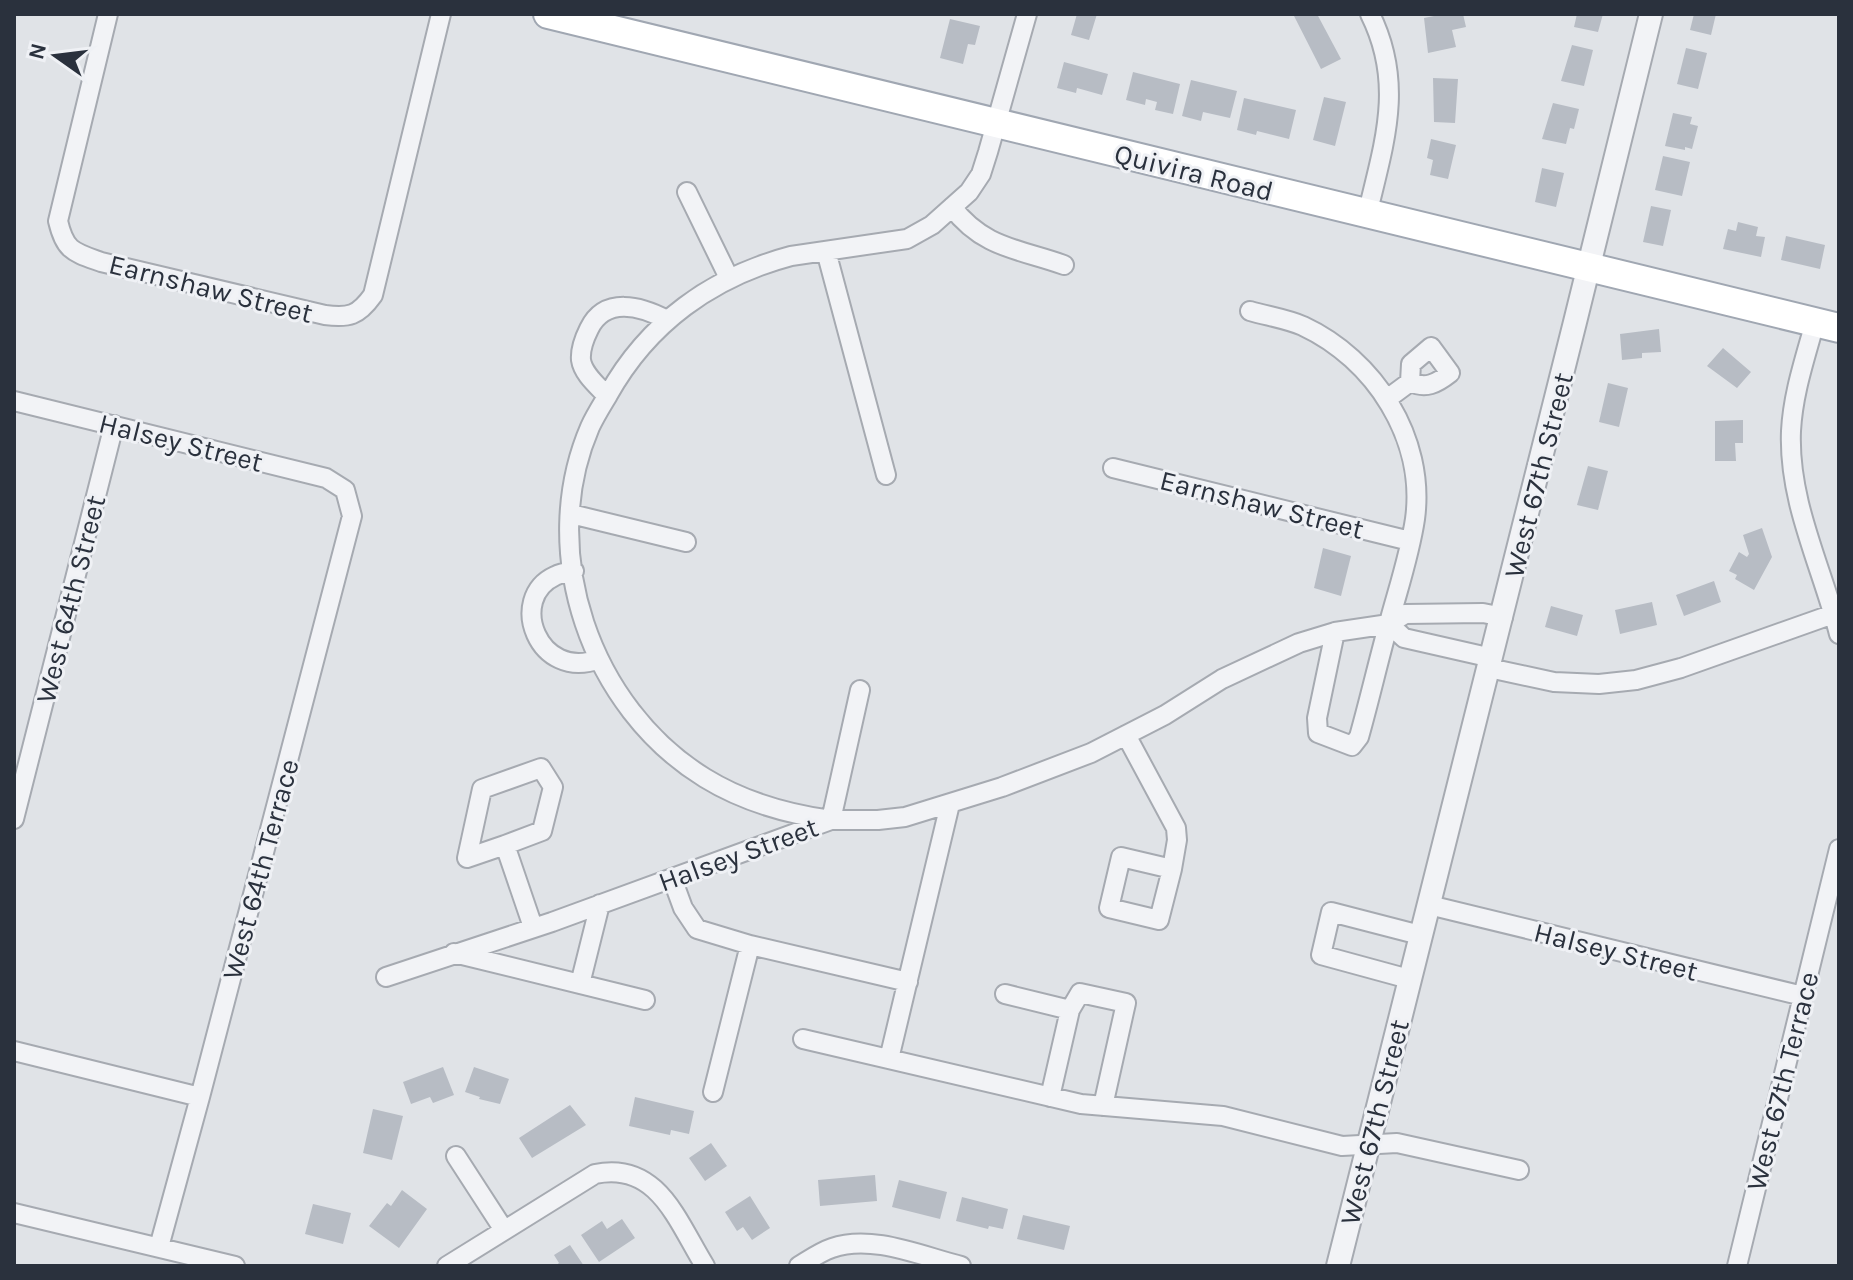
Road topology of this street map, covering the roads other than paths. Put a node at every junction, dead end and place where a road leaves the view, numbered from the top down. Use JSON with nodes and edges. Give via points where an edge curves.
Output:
{"nodes":[{"id":1,"x":108,"y":14,"type":"edge"},
{"id":2,"x":441,"y":14,"type":"edge"},
{"id":3,"x":548,"y":14,"type":"edge"},
{"id":4,"x":1027,"y":14,"type":"edge"},
{"id":5,"x":1370,"y":14,"type":"edge"},
{"id":6,"x":1651,"y":14,"type":"edge"},
{"id":7,"x":611,"y":22,"type":"edge"},
{"id":8,"x":997,"y":123,"type":"junction"},
{"id":9,"x":687,"y":192,"type":"dead end"},
{"id":10,"x":952,"y":207,"type":"junction"},
{"id":11,"x":1367,"y":215,"type":"junction"},
{"id":12,"x":826,"y":251,"type":"junction"},
{"id":13,"x":1064,"y":265,"type":"dead end"},
{"id":14,"x":1589,"y":268,"type":"junction"},
{"id":15,"x":729,"y":278,"type":"junction"},
{"id":16,"x":1250,"y":311,"type":"dead end"},
{"id":17,"x":667,"y":320,"type":"junction"},
{"id":18,"x":1827,"y":325,"type":"edge"},
{"id":19,"x":1410,"y":382,"type":"dead end"},
{"id":20,"x":607,"y":396,"type":"junction"},
{"id":21,"x":1387,"y":399,"type":"junction"},
{"id":22,"x":14,"y":401,"type":"edge"},
{"id":23,"x":114,"y":425,"type":"junction"},
{"id":24,"x":1113,"y":468,"type":"dead end"},
{"id":25,"x":886,"y":475,"type":"dead end"},
{"id":26,"x":345,"y":490,"type":"joint"},
{"id":27,"x":571,"y":514,"type":"junction"},
{"id":28,"x":1410,"y":541,"type":"junction"},
{"id":29,"x":686,"y":542,"type":"dead end"},
{"id":30,"x":574,"y":571,"type":"junction"},
{"id":31,"x":1836,"y":613,"type":"edge"},
{"id":32,"x":1503,"y":617,"type":"junction"},
{"id":33,"x":1389,"y":624,"type":"junction"},
{"id":34,"x":1335,"y":632,"type":"junction"},
{"id":35,"x":1839,"y":634,"type":"edge"},
{"id":36,"x":599,"y":659,"type":"junction"},
{"id":37,"x":1490,"y":663,"type":"junction"},
{"id":38,"x":860,"y":690,"type":"dead end"},
{"id":39,"x":1126,"y":735,"type":"junction"},
{"id":40,"x":950,"y":804,"type":"junction"},
{"id":41,"x":14,"y":819,"type":"edge"},
{"id":42,"x":831,"y":820,"type":"junction"},
{"id":43,"x":505,"y":845,"type":"junction"},
{"id":44,"x":1839,"y":849,"type":"edge"},
{"id":45,"x":1172,"y":869,"type":"dead end"},
{"id":46,"x":672,"y":878,"type":"junction"},
{"id":47,"x":600,"y":904,"type":"junction"},
{"id":48,"x":1429,"y":905,"type":"junction"},
{"id":49,"x":533,"y":927,"type":"junction"},
{"id":50,"x":1420,"y":935,"type":"junction"},
{"id":51,"x":750,"y":945,"type":"junction"},
{"id":52,"x":454,"y":953,"type":"junction"},
{"id":53,"x":386,"y":977,"type":"dead end"},
{"id":54,"x":1409,"y":979,"type":"junction"},
{"id":55,"x":908,"y":982,"type":"junction"},
{"id":56,"x":580,"y":984,"type":"junction"},
{"id":57,"x":1005,"y":994,"type":"dead end"},
{"id":58,"x":1803,"y":996,"type":"junction"},
{"id":59,"x":645,"y":1000,"type":"dead end"},
{"id":60,"x":1070,"y":1010,"type":"junction"},
{"id":61,"x":803,"y":1039,"type":"dead end"},
{"id":62,"x":14,"y":1051,"type":"edge"},
{"id":63,"x":889,"y":1059,"type":"junction"},
{"id":64,"x":713,"y":1092,"type":"dead end"},
{"id":65,"x":200,"y":1097,"type":"junction"},
{"id":66,"x":1050,"y":1097,"type":"junction"},
{"id":67,"x":1103,"y":1106,"type":"junction"},
{"id":68,"x":1369,"y":1143,"type":"junction"},
{"id":69,"x":456,"y":1156,"type":"dead end"},
{"id":70,"x":1519,"y":1170,"type":"dead end"},
{"id":71,"x":14,"y":1213,"type":"edge"},
{"id":72,"x":504,"y":1230,"type":"junction"},
{"id":73,"x":159,"y":1247,"type":"junction"},
{"id":74,"x":235,"y":1266,"type":"edge"},
{"id":75,"x":447,"y":1266,"type":"edge"},
{"id":76,"x":705,"y":1266,"type":"edge"},
{"id":77,"x":799,"y":1266,"type":"edge"},
{"id":78,"x":961,"y":1266,"type":"edge"},
{"id":79,"x":1338,"y":1266,"type":"edge"},
{"id":80,"x":1737,"y":1266,"type":"edge"}],
"edges":[{"from":1,"to":2,"type":"street","name":"Earnshaw Street","via":[[58,221],[63,241],[75,253],[101,262],[346,317],[373,295]]},
{"from":3,"to":7,"type":"main road","name":"Quivira Road"},
{"from":4,"to":8,"type":"street"},
{"from":5,"to":11,"type":"street","via":[[1388,64],[1390,92]]},
{"from":6,"to":14,"type":"street","name":"West 67th Street"},
{"from":7,"to":8,"type":"main road","name":"Quivira Road"},
{"from":8,"to":10,"type":"street","via":[[981,174]]},
{"from":8,"to":11,"type":"main road","name":"Quivira Road"},
{"from":9,"to":15,"type":"street"},
{"from":10,"to":12,"type":"street","via":[[907,239]]},
{"from":10,"to":13,"type":"street","via":[[983,237]]},
{"from":11,"to":14,"type":"main road","name":"Quivira Road"},
{"from":12,"to":15,"type":"street","via":[[772,261]]},
{"from":12,"to":25,"type":"street"},
{"from":14,"to":18,"type":"main road","name":"Quivira Road"},
{"from":14,"to":32,"type":"street","name":"West 67th Street"},
{"from":15,"to":17,"type":"street"},
{"from":16,"to":21,"type":"street","via":[[1301,325],[1325,339],[1371,377]]},
{"from":17,"to":20,"type":"street","via":[[634,353]]},
{"from":17,"to":20,"type":"street","via":[[625,306],[605,311],[592,323],[581,362]]},
{"from":18,"to":31,"type":"street","via":[[1795,395],[1792,465],[1802,518]]},
{"from":19,"to":21,"type":"street"},
{"from":20,"to":27,"type":"street","via":[[578,465]]},
{"from":21,"to":28,"type":"street","via":[[1407,442],[1414,477]]},
{"from":22,"to":23,"type":"street","name":"Halsey Street"},
{"from":23,"to":26,"type":"street","name":"Halsey Street","via":[[326,478]]},
{"from":23,"to":41,"type":"street","name":"West 64th Street"},
{"from":24,"to":28,"type":"street","name":"Earnshaw Street"},
{"from":26,"to":65,"type":"street","name":"West 64th Terrace","via":[[350,525]]},
{"from":27,"to":29,"type":"street"},
{"from":27,"to":30,"type":"street"},
{"from":28,"to":33,"type":"street"},
{"from":30,"to":36,"type":"street","via":[[578,606]]},
{"from":30,"to":36,"type":"street","via":[[553,576],[537,593],[531,619],[536,637],[552,656],[563,660]]},
{"from":31,"to":35,"type":"street"},
{"from":31,"to":37,"type":"street","via":[[1636,680],[1554,682]]},
{"from":32,"to":33,"type":"street","name":"Halsey Street","via":[[1405,614]]},
{"from":32,"to":37,"type":"street","name":"West 67th Street"},
{"from":33,"to":34,"type":"street","name":"Halsey Street"},
{"from":33,"to":34,"type":"street","via":[[1359,737],[1352,746],[1318,733]]},
{"from":33,"to":37,"type":"street","via":[[1404,638]]},
{"from":34,"to":39,"type":"street","name":"Halsey Street","via":[[1233,674]]},
{"from":36,"to":42,"type":"street","via":[[627,707],[684,764],[764,805]]},
{"from":37,"to":48,"type":"street","name":"West 67th Street"},
{"from":38,"to":42,"type":"street"},
{"from":39,"to":40,"type":"street","name":"Halsey Street","via":[[1076,759]]},
{"from":39,"to":45,"type":"street","via":[[1176,828]]},
{"from":40,"to":42,"type":"street","name":"Halsey Street","via":[[905,817]]},
{"from":40,"to":55,"type":"street"},
{"from":42,"to":46,"type":"street","name":"Halsey Street"},
{"from":43,"to":43,"type":"street","via":[[542,831],[553,787],[541,768],[482,789],[467,858]]},
{"from":43,"to":49,"type":"street"},
{"from":44,"to":58,"type":"street","name":"West 67th Terrace"},
{"from":46,"to":47,"type":"street","name":"Halsey Street"},
{"from":46,"to":51,"type":"street","via":[[697,929]]},
{"from":47,"to":49,"type":"street","name":"Halsey Street"},
{"from":47,"to":56,"type":"street"},
{"from":48,"to":50,"type":"street","name":"West 67th Street"},
{"from":48,"to":58,"type":"street","name":"Halsey Street"},
{"from":49,"to":52,"type":"street","name":"Halsey Street"},
{"from":50,"to":54,"type":"street","name":"West 67th Street"},
{"from":50,"to":54,"type":"street","via":[[1331,912],[1321,955]]},
{"from":51,"to":55,"type":"street"},
{"from":51,"to":64,"type":"street"},
{"from":52,"to":53,"type":"street","name":"Halsey Street"},
{"from":52,"to":56,"type":"street"},
{"from":54,"to":68,"type":"street","name":"West 67th Street"},
{"from":55,"to":63,"type":"street"},
{"from":56,"to":59,"type":"street"},
{"from":57,"to":60,"type":"street"},
{"from":58,"to":80,"type":"street","name":"West 67th Terrace"},
{"from":60,"to":66,"type":"street"},
{"from":60,"to":67,"type":"street","via":[[1080,993],[1126,1003]]},
{"from":61,"to":63,"type":"street"},
{"from":62,"to":65,"type":"street"},
{"from":63,"to":66,"type":"street"},
{"from":65,"to":73,"type":"street","name":"West 64th Terrace"},
{"from":66,"to":67,"type":"street"},
{"from":67,"to":68,"type":"street","via":[[1223,1116],[1342,1146]]},
{"from":68,"to":70,"type":"street","via":[[1424,1147]]},
{"from":68,"to":79,"type":"street","name":"West 67th Street"},
{"from":69,"to":72,"type":"street"},
{"from":71,"to":73,"type":"street"},
{"from":72,"to":75,"type":"street"},
{"from":72,"to":76,"type":"street","via":[[595,1174],[634,1174],[661,1196]]},
{"from":73,"to":74,"type":"street"},
{"from":77,"to":78,"type":"street","via":[[852,1243]]}]}
